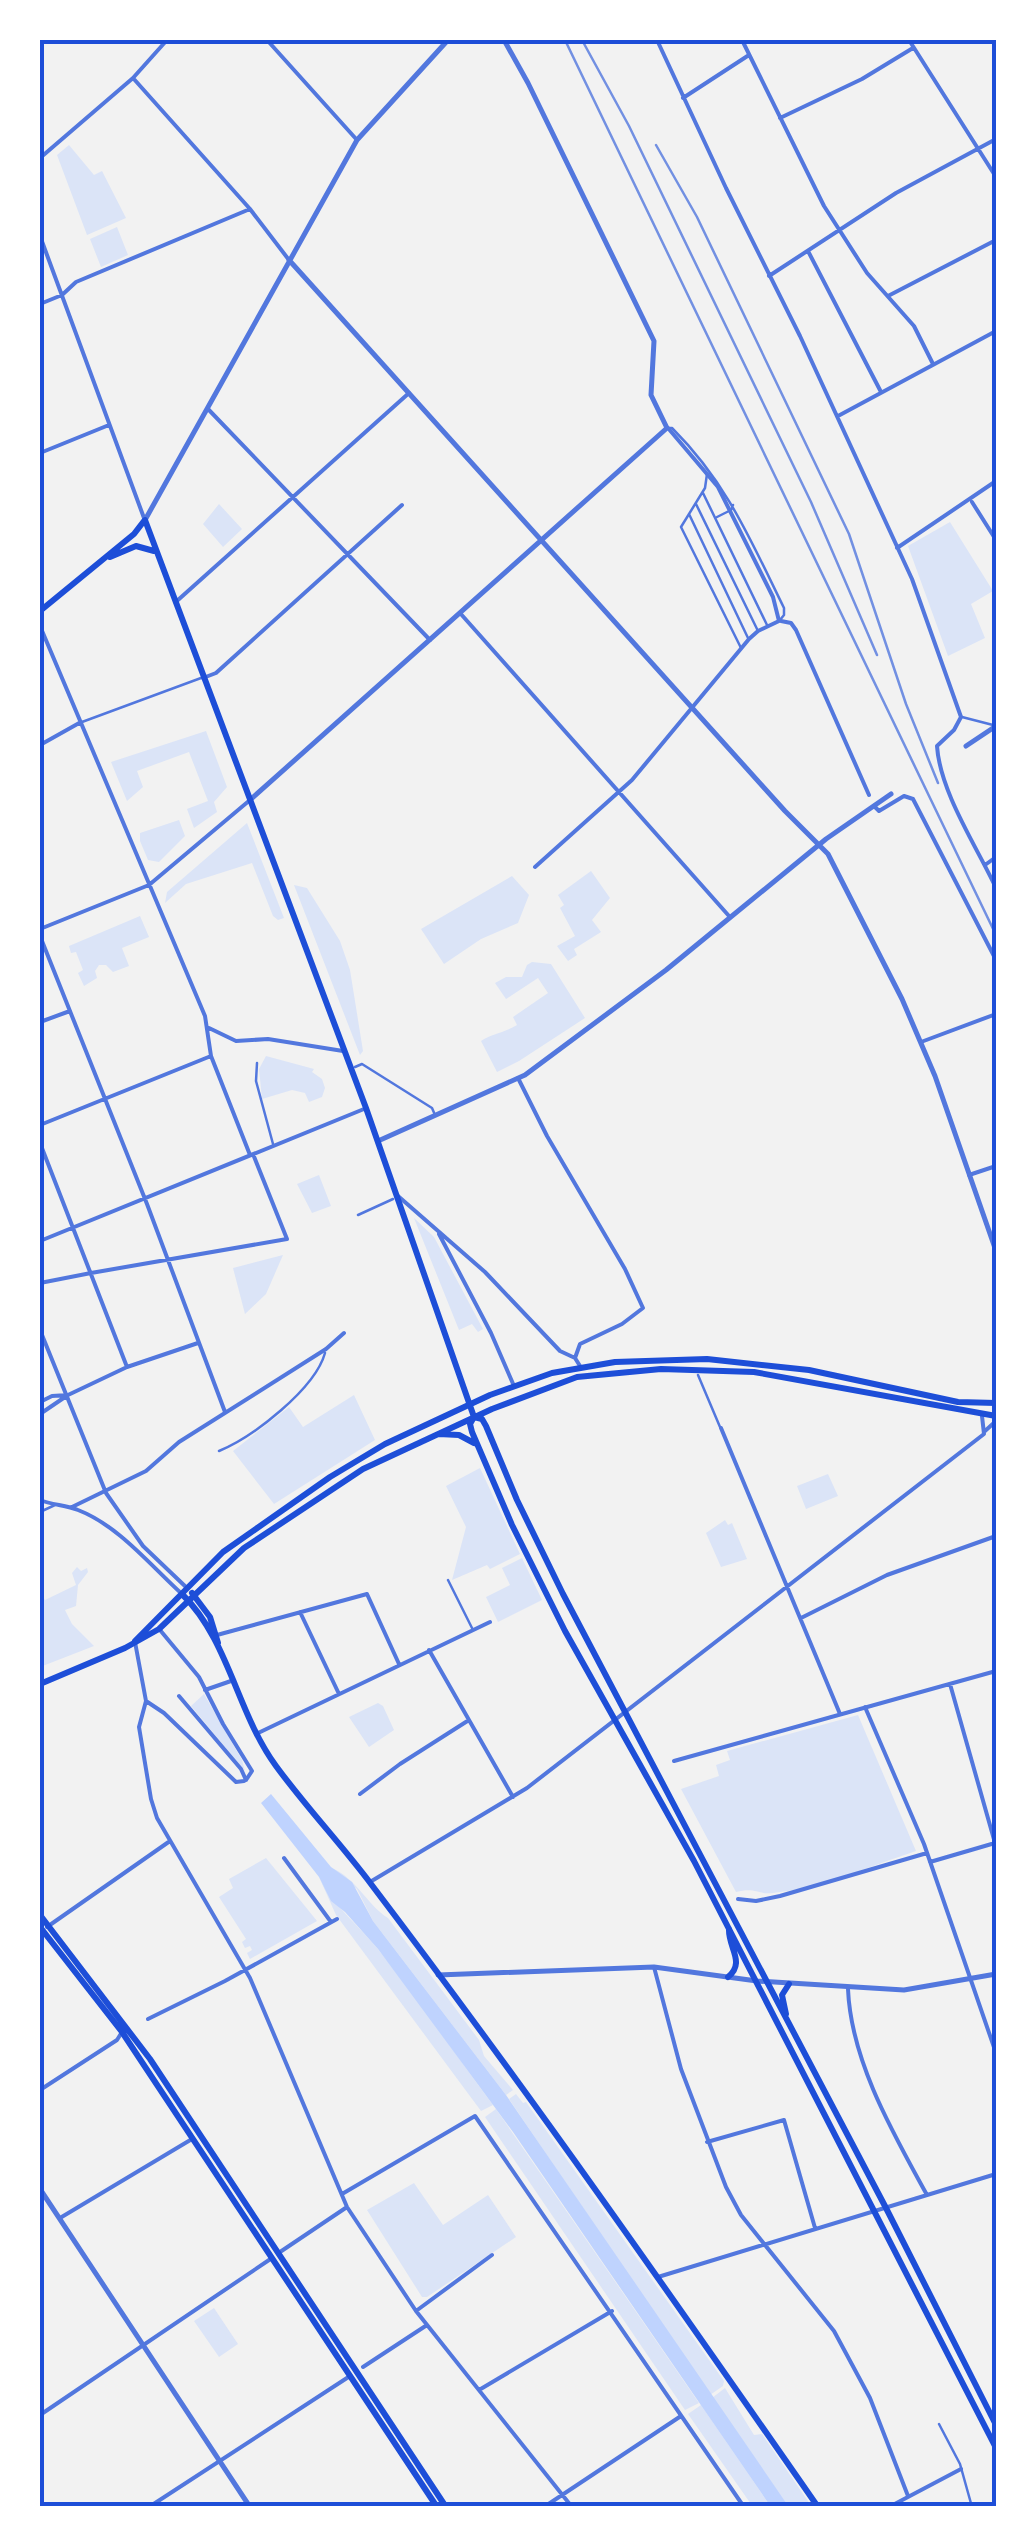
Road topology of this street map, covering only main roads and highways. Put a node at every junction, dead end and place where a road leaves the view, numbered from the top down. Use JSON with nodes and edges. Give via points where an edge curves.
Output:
{"nodes":[{"id":1,"x":156,"y":552,"type":"junction"},
{"id":2,"x":101,"y":561,"type":"junction"},
{"id":3,"x":40,"y":612,"type":"edge"},
{"id":4,"x":996,"y":1400,"type":"edge"},
{"id":5,"x":469,"y":1405,"type":"junction"},
{"id":6,"x":474,"y":1417,"type":"junction"},
{"id":7,"x":996,"y":1419,"type":"edge"},
{"id":8,"x":438,"y":1434,"type":"junction"},
{"id":9,"x":478,"y":1448,"type":"junction"},
{"id":10,"x":188,"y":1594,"type":"junction"},
{"id":11,"x":134,"y":1642,"type":"junction"},
{"id":12,"x":219,"y":1649,"type":"junction"},
{"id":13,"x":40,"y":1684,"type":"edge"},
{"id":14,"x":40,"y":1915,"type":"edge"},
{"id":15,"x":729,"y":1928,"type":"junction"},
{"id":16,"x":43,"y":1929,"type":"edge"},
{"id":17,"x":728,"y":1977,"type":"road end"},
{"id":18,"x":789,"y":1984,"type":"road end"},
{"id":19,"x":786,"y":2020,"type":"junction"},
{"id":20,"x":161,"y":2084,"type":"junction"},
{"id":21,"x":275,"y":2256,"type":"junction"},
{"id":22,"x":996,"y":2425,"type":"edge"},
{"id":23,"x":996,"y":2448,"type":"edge"},
{"id":24,"x":438,"y":2507,"type":"edge"},
{"id":25,"x":446,"y":2507,"type":"edge"},
{"id":26,"x":818,"y":2507,"type":"edge"}],
"edges":[{"from":1,"to":2,"type":"main road","via":[[136,546]]},
{"from":1,"to":2,"type":"main road","via":[[144,520]]},
{"from":1,"to":5,"type":"main road","via":[[366,1108]]},
{"from":2,"to":3,"type":"main road"},
{"from":4,"to":5,"type":"main road","via":[[958,1402],[753,1363],[658,1358],[580,1367]]},
{"from":5,"to":6,"type":"main road"},
{"from":5,"to":10,"type":"main road","via":[[330,1477],[224,1552]]},
{"from":6,"to":7,"type":"main road","via":[[582,1376],[698,1368],[832,1384]]},
{"from":6,"to":8,"type":"main road"},
{"from":6,"to":9,"type":"main road"},
{"from":6,"to":19,"type":"main road","via":[[486,1426],[546,1560]]},
{"from":8,"to":9,"type":"main road","via":[[459,1435]]},
{"from":8,"to":10,"type":"main road","via":[[363,1468]]},
{"from":9,"to":15,"type":"main road","via":[[528,1560]]},
{"from":10,"to":11,"type":"main road"},
{"from":10,"to":11,"type":"main road","via":[[159,1628]]},
{"from":10,"to":12,"type":"main road"},
{"from":10,"to":12,"type":"main road","via":[[210,1617]]},
{"from":11,"to":13,"type":"main road"},
{"from":12,"to":26,"type":"main road","via":[[276,1766],[370,1882]]},
{"from":14,"to":16,"type":"main road"},
{"from":15,"to":17,"type":"main road","via":[[738,1960]]},
{"from":15,"to":23,"type":"main road"},
{"from":16,"to":20,"type":"main road"},
{"from":16,"to":20,"type":"main road"},
{"from":18,"to":19,"type":"main road","via":[[782,1995]]},
{"from":19,"to":22,"type":"main road"},
{"from":20,"to":21,"type":"main road"},
{"from":20,"to":21,"type":"main road"},
{"from":21,"to":24,"type":"main road"},
{"from":21,"to":25,"type":"main road"}]}
